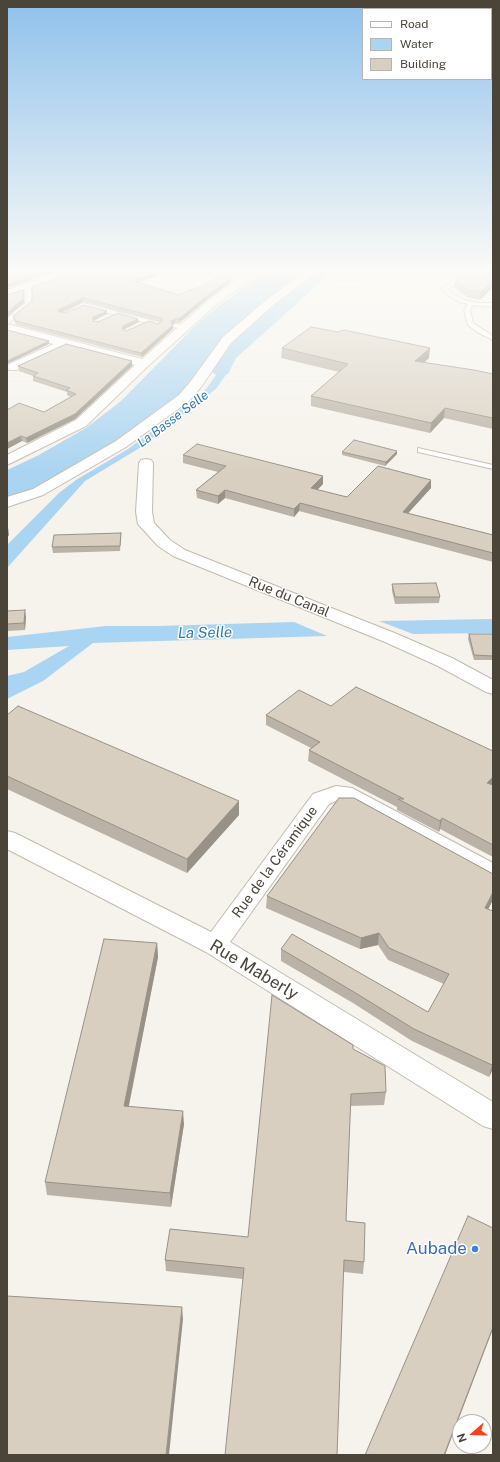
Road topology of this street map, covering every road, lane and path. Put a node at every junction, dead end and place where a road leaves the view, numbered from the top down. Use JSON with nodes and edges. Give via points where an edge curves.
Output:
{"nodes":[{"id":1,"x":47,"y":338,"type":"edge"},
{"id":2,"x":169,"y":338,"type":"edge"},
{"id":3,"x":230,"y":338,"type":"edge"},
{"id":4,"x":65,"y":343,"type":"junction"},
{"id":5,"x":144,"y":363,"type":"junction"},
{"id":6,"x":13,"y":367,"type":"dead end"},
{"id":7,"x":421,"y":450,"type":"dead end"},
{"id":8,"x":7,"y":461,"type":"edge"},
{"id":9,"x":146,"y":463,"type":"dead end"},
{"id":10,"x":493,"y":467,"type":"edge"},
{"id":11,"x":7,"y":502,"type":"edge"},
{"id":12,"x":493,"y":688,"type":"edge"},
{"id":13,"x":7,"y":840,"type":"edge"},
{"id":14,"x":493,"y":873,"type":"edge"},
{"id":15,"x":214,"y":945,"type":"junction"},
{"id":16,"x":493,"y":1117,"type":"edge"}],
"edges":[{"from":1,"to":4,"type":"street"},
{"from":2,"to":5,"type":"street"},
{"from":3,"to":11,"type":"street","via":[[184,398],[121,444],[38,492]]},
{"from":4,"to":5,"type":"street"},
{"from":4,"to":6,"type":"street"},
{"from":5,"to":8,"type":"street","via":[[82,423]]},
{"from":7,"to":10,"type":"lane"},
{"from":9,"to":12,"type":"street","name":"Rue du Canal","via":[[146,524],[164,543],[179,553],[446,662]]},
{"from":13,"to":15,"type":"street","name":"Rue Maberly"},
{"from":14,"to":15,"type":"street","name":"Rue de la Céramique","via":[[344,793],[336,793],[321,799]]},
{"from":15,"to":16,"type":"street","name":"Rue Maberly"}]}
